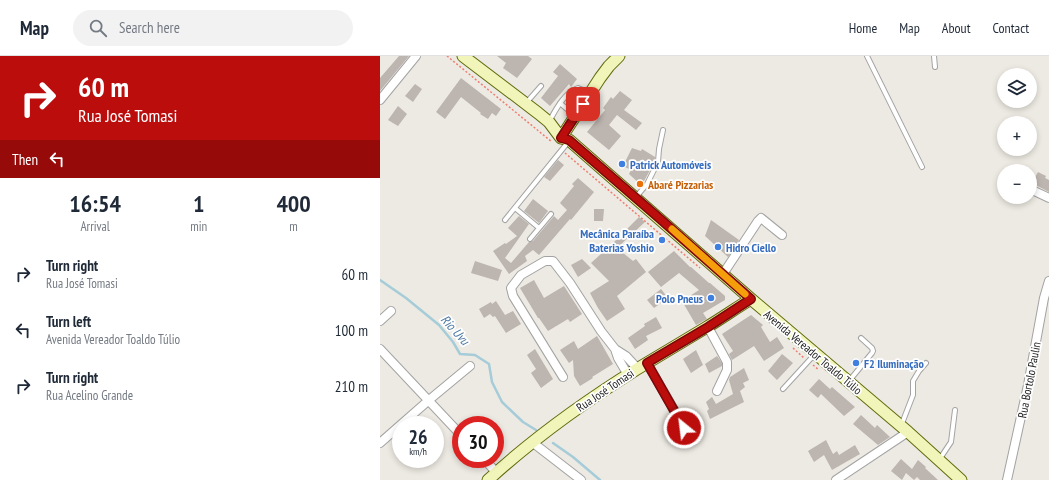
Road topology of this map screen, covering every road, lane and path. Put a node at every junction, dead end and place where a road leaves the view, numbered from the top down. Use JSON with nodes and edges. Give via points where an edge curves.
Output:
{"nodes":[{"id":1,"x":416,"y":56,"type":"edge"},
{"id":2,"x":447,"y":56,"type":"edge"},
{"id":3,"x":463,"y":56,"type":"edge"},
{"id":4,"x":619,"y":56,"type":"edge"},
{"id":5,"x":867,"y":56,"type":"edge"},
{"id":6,"x":934,"y":56,"type":"edge"},
{"id":7,"x":935,"y":67,"type":"dead end"},
{"id":8,"x":541,"y":86,"type":"dead end"},
{"id":9,"x":590,"y":93,"type":"junction"},
{"id":10,"x":380,"y":100,"type":"edge"},
{"id":11,"x":526,"y":103,"type":"junction"},
{"id":12,"x":560,"y":103,"type":"junction"},
{"id":13,"x":575,"y":116,"type":"junction"},
{"id":14,"x":549,"y":122,"type":"junction"},
{"id":15,"x":663,"y":130,"type":"dead end"},
{"id":16,"x":565,"y":139,"type":"junction"},
{"id":17,"x":562,"y":150,"type":"junction"},
{"id":18,"x":922,"y":167,"type":"dead end"},
{"id":19,"x":1037,"y":192,"type":"edge"},
{"id":20,"x":635,"y":197,"type":"junction"},
{"id":21,"x":1049,"y":198,"type":"edge"},
{"id":22,"x":514,"y":208,"type":"junction"},
{"id":23,"x":552,"y":214,"type":"dead end"},
{"id":24,"x":505,"y":220,"type":"dead end"},
{"id":25,"x":539,"y":228,"type":"junction"},
{"id":26,"x":782,"y":235,"type":"dead end"},
{"id":27,"x":530,"y":239,"type":"dead end"},
{"id":28,"x":700,"y":268,"type":"dead end"},
{"id":29,"x":723,"y":274,"type":"junction"},
{"id":30,"x":1049,"y":281,"type":"edge"},
{"id":31,"x":751,"y":299,"type":"junction"},
{"id":32,"x":391,"y":311,"type":"dead end"},
{"id":33,"x":380,"y":321,"type":"edge"},
{"id":34,"x":708,"y":327,"type":"junction"},
{"id":35,"x":861,"y":338,"type":"dead end"},
{"id":36,"x":380,"y":349,"type":"edge"},
{"id":37,"x":615,"y":349,"type":"junction"},
{"id":38,"x":816,"y":354,"type":"junction"},
{"id":39,"x":926,"y":364,"type":"dead end"},
{"id":40,"x":470,"y":366,"type":"dead end"},
{"id":41,"x":642,"y":366,"type":"junction"},
{"id":42,"x":628,"y":375,"type":"junction"},
{"id":43,"x":563,"y":377,"type":"dead end"},
{"id":44,"x":849,"y":382,"type":"junction"},
{"id":45,"x":783,"y":389,"type":"dead end"},
{"id":46,"x":717,"y":391,"type":"dead end"},
{"id":47,"x":429,"y":400,"type":"junction"},
{"id":48,"x":954,"y":410,"type":"dead end"},
{"id":49,"x":452,"y":425,"type":"edge"},
{"id":50,"x":905,"y":429,"type":"junction"},
{"id":51,"x":692,"y":441,"type":"dead end"},
{"id":52,"x":532,"y":442,"type":"junction"},
{"id":53,"x":380,"y":443,"type":"edge"},
{"id":54,"x":939,"y":460,"type":"junction"},
{"id":55,"x":492,"y":476,"type":"edge"},
{"id":56,"x":582,"y":480,"type":"edge"},
{"id":57,"x":836,"y":480,"type":"edge"},
{"id":58,"x":961,"y":480,"type":"edge"},
{"id":59,"x":1007,"y":480,"type":"edge"}],
"edges":[{"from":1,"to":10,"type":"street"},
{"from":2,"to":17,"type":"path"},
{"from":3,"to":11,"type":"main road","name":"Avenida Vereador Toaldo Túlio"},
{"from":4,"to":9,"type":"main road"},
{"from":5,"to":18,"type":"lane"},
{"from":6,"to":7,"type":"lane"},
{"from":8,"to":11,"type":"lane"},
{"from":9,"to":12,"type":"lane","via":[[578,88],[573,89]]},
{"from":9,"to":13,"type":"main road"},
{"from":11,"to":14,"type":"main road","name":"Avenida Vereador Toaldo Túlio"},
{"from":12,"to":13,"type":"lane"},
{"from":12,"to":14,"type":"lane"},
{"from":13,"to":16,"type":"main road"},
{"from":14,"to":16,"type":"main road","name":"Avenida Vereador Toaldo Túlio"},
{"from":15,"to":20,"type":"lane","via":[[659,160],[647,184]]},
{"from":16,"to":17,"type":"lane"},
{"from":16,"to":20,"type":"main road","name":"Avenida Vereador Toaldo Túlio"},
{"from":17,"to":22,"type":"lane"},
{"from":17,"to":28,"type":"path"},
{"from":19,"to":21,"type":"street"},
{"from":20,"to":29,"type":"main road","name":"Avenida Vereador Toaldo Túlio"},
{"from":22,"to":24,"type":"lane"},
{"from":22,"to":25,"type":"lane"},
{"from":23,"to":25,"type":"lane"},
{"from":25,"to":27,"type":"lane"},
{"from":26,"to":29,"type":"street","via":[[761,218]]},
{"from":29,"to":31,"type":"main road","name":"Avenida Vereador Toaldo Túlio"},
{"from":30,"to":59,"type":"street","name":"Rua Bortolo Paulin"},
{"from":31,"to":34,"type":"main road","name":"Rua José Tomasi"},
{"from":31,"to":38,"type":"main road","name":"Avenida Vereador Toaldo Túlio"},
{"from":32,"to":33,"type":"street"},
{"from":34,"to":41,"type":"main road","name":"Rua José Tomasi"},
{"from":34,"to":46,"type":"street","via":[[727,362]]},
{"from":35,"to":44,"type":"lane","via":[[873,351]]},
{"from":36,"to":47,"type":"street"},
{"from":37,"to":41,"type":"street"},
{"from":37,"to":42,"type":"street"},
{"from":37,"to":43,"type":"street","via":[[554,261],[545,261],[521,275],[512,288],[513,296]]},
{"from":38,"to":44,"type":"main road","name":"Avenida Vereador Toaldo Túlio"},
{"from":38,"to":45,"type":"lane"},
{"from":39,"to":50,"type":"lane","via":[[914,381]]},
{"from":40,"to":47,"type":"street"},
{"from":41,"to":42,"type":"main road","name":"Rua José Tomasi"},
{"from":41,"to":51,"type":"street"},
{"from":42,"to":52,"type":"main road","name":"Rua José Tomasi"},
{"from":44,"to":50,"type":"main road","name":"Avenida Vereador Toaldo Túlio"},
{"from":47,"to":49,"type":"street"},
{"from":47,"to":53,"type":"street"},
{"from":48,"to":54,"type":"lane","via":[[951,442]]},
{"from":50,"to":54,"type":"main road","name":"Avenida Vereador Toaldo Túlio"},
{"from":50,"to":57,"type":"street"},
{"from":52,"to":55,"type":"main road","name":"Rua José Tomasi"},
{"from":52,"to":56,"type":"street"},
{"from":54,"to":58,"type":"main road","name":"Avenida Vereador Toaldo Túlio"}]}
